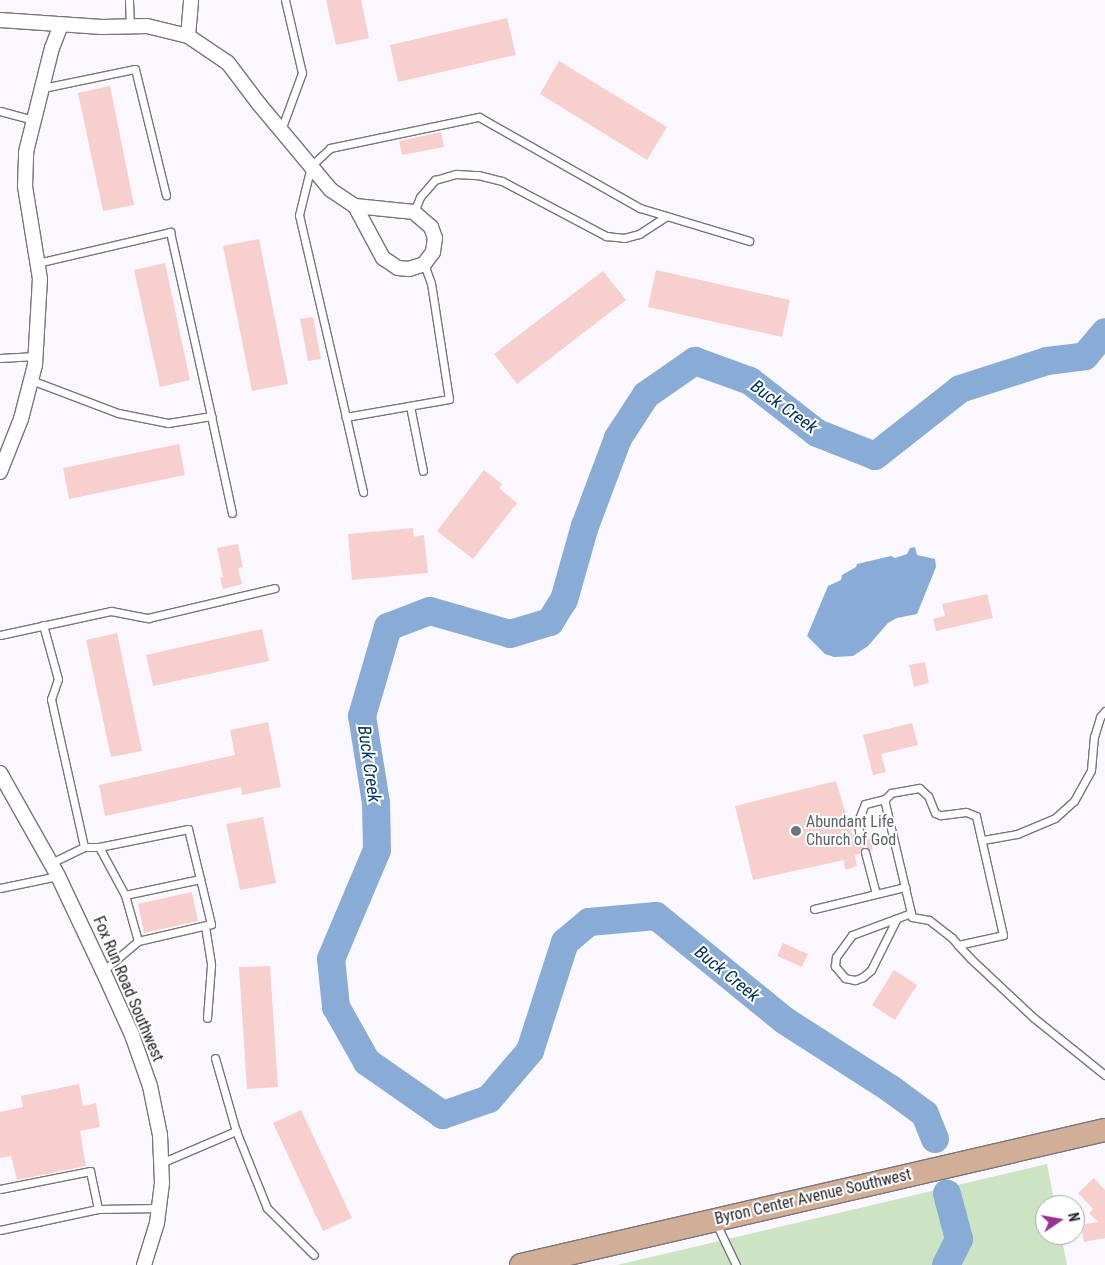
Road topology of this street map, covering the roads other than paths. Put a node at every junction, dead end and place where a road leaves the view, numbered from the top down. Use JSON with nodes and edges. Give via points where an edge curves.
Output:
{"nodes":[{"id":1,"x":129,"y":0,"type":"edge"},
{"id":2,"x":191,"y":0,"type":"edge"},
{"id":3,"x":285,"y":0,"type":"edge"},
{"id":4,"x":0,"y":20,"type":"edge"},
{"id":5,"x":61,"y":25,"type":"junction"},
{"id":6,"x":130,"y":26,"type":"junction"},
{"id":7,"x":188,"y":36,"type":"junction"},
{"id":8,"x":43,"y":88,"type":"junction"},
{"id":9,"x":0,"y":111,"type":"edge"},
{"id":10,"x":34,"y":120,"type":"junction"},
{"id":11,"x":281,"y":130,"type":"junction"},
{"id":12,"x":311,"y":166,"type":"junction"},
{"id":13,"x":166,"y":195,"type":"dead end"},
{"id":14,"x":355,"y":206,"type":"junction"},
{"id":15,"x":414,"y":212,"type":"junction"},
{"id":16,"x":667,"y":216,"type":"junction"},
{"id":17,"x":749,"y":241,"type":"dead end"},
{"id":18,"x":37,"y":263,"type":"junction"},
{"id":19,"x":424,"y":264,"type":"junction"},
{"id":20,"x":36,"y":356,"type":"junction"},
{"id":21,"x":0,"y":358,"type":"edge"},
{"id":22,"x":31,"y":380,"type":"junction"},
{"id":23,"x":410,"y":406,"type":"junction"},
{"id":24,"x":211,"y":416,"type":"junction"},
{"id":25,"x":346,"y":417,"type":"junction"},
{"id":26,"x":423,"y":471,"type":"dead end"},
{"id":27,"x":0,"y":472,"type":"edge"},
{"id":28,"x":362,"y":492,"type":"dead end"},
{"id":29,"x":232,"y":513,"type":"dead end"},
{"id":30,"x":275,"y":588,"type":"dead end"},
{"id":31,"x":43,"y":626,"type":"junction"},
{"id":32,"x":0,"y":635,"type":"edge"},
{"id":33,"x":1105,"y":711,"type":"edge"},
{"id":34,"x":0,"y":773,"type":"edge"},
{"id":35,"x":885,"y":799,"type":"junction"},
{"id":36,"x":859,"y":832,"type":"dead end"},
{"id":37,"x":983,"y":840,"type":"junction"},
{"id":38,"x":84,"y":847,"type":"junction"},
{"id":39,"x":99,"y":847,"type":"junction"},
{"id":40,"x":865,"y":852,"type":"dead end"},
{"id":41,"x":51,"y":863,"type":"junction"},
{"id":42,"x":58,"y":876,"type":"junction"},
{"id":43,"x":200,"y":879,"type":"junction"},
{"id":44,"x":0,"y":888,"type":"edge"},
{"id":45,"x":905,"y":888,"type":"junction"},
{"id":46,"x":876,"y":894,"type":"junction"},
{"id":47,"x":126,"y":895,"type":"junction"},
{"id":48,"x":814,"y":910,"type":"dead end"},
{"id":49,"x":911,"y":914,"type":"junction"},
{"id":50,"x":896,"y":920,"type":"junction"},
{"id":51,"x":205,"y":926,"type":"junction"},
{"id":52,"x":138,"y":941,"type":"junction"},
{"id":53,"x":958,"y":945,"type":"junction"},
{"id":54,"x":103,"y":970,"type":"junction"},
{"id":55,"x":207,"y":1018,"type":"dead end"},
{"id":56,"x":215,"y":1058,"type":"dead end"},
{"id":57,"x":1105,"y":1075,"type":"edge"},
{"id":58,"x":1105,"y":1130,"type":"edge"},
{"id":59,"x":236,"y":1131,"type":"junction"},
{"id":60,"x":161,"y":1163,"type":"junction"},
{"id":61,"x":0,"y":1189,"type":"edge"},
{"id":62,"x":158,"y":1208,"type":"junction"},
{"id":63,"x":98,"y":1209,"type":"junction"},
{"id":64,"x":715,"y":1220,"type":"junction"},
{"id":65,"x":0,"y":1230,"type":"edge"},
{"id":66,"x":314,"y":1255,"type":"dead end"},
{"id":67,"x":144,"y":1265,"type":"edge"},
{"id":68,"x":521,"y":1265,"type":"edge"},
{"id":69,"x":736,"y":1265,"type":"edge"}],
"edges":[{"from":1,"to":6,"type":"lane"},
{"from":2,"to":7,"type":"street"},
{"from":3,"to":11,"type":"lane","via":[[302,73]]},
{"from":4,"to":5,"type":"street"},
{"from":5,"to":6,"type":"street"},
{"from":5,"to":8,"type":"street"},
{"from":6,"to":7,"type":"street","via":[[147,26]]},
{"from":7,"to":11,"type":"street","via":[[228,63]]},
{"from":8,"to":10,"type":"street"},
{"from":8,"to":13,"type":"lane","via":[[135,69]]},
{"from":9,"to":10,"type":"lane"},
{"from":10,"to":18,"type":"street","via":[[26,152],[25,186]]},
{"from":11,"to":12,"type":"street"},
{"from":12,"to":14,"type":"street","via":[[331,190]]},
{"from":12,"to":16,"type":"lane","via":[[330,148],[479,117],[640,208]]},
{"from":12,"to":25,"type":"lane","via":[[298,215]]},
{"from":14,"to":15,"type":"street"},
{"from":14,"to":19,"type":"street","via":[[383,258],[398,268],[409,269]]},
{"from":15,"to":16,"type":"lane","via":[[420,197],[435,180],[456,174],[502,181],[606,236],[624,238],[639,234]]},
{"from":15,"to":19,"type":"street","via":[[431,227],[435,238],[433,252]]},
{"from":16,"to":17,"type":"lane"},
{"from":18,"to":20,"type":"street","via":[[40,279]]},
{"from":18,"to":24,"type":"lane","via":[[170,232]]},
{"from":19,"to":23,"type":"lane","via":[[431,283],[449,398]]},
{"from":20,"to":21,"type":"lane"},
{"from":20,"to":22,"type":"street"},
{"from":22,"to":24,"type":"lane","via":[[118,413],[168,422]]},
{"from":22,"to":27,"type":"street","via":[[21,419]]},
{"from":23,"to":25,"type":"lane"},
{"from":23,"to":26,"type":"lane"},
{"from":24,"to":29,"type":"lane"},
{"from":25,"to":28,"type":"lane"},
{"from":30,"to":31,"type":"lane","via":[[148,618],[111,611]]},
{"from":31,"to":32,"type":"lane"},
{"from":31,"to":38,"type":"lane","via":[[58,679],[51,699]]},
{"from":33,"to":37,"type":"lane","via":[[1094,737],[1091,770],[1074,802],[1055,818],[1017,834]]},
{"from":34,"to":41,"type":"street","name":"Fox Run Road Southwest"},
{"from":35,"to":36,"type":"lane","via":[[865,804],[858,821]]},
{"from":35,"to":37,"type":"lane","via":[[891,793],[919,788],[928,796],[935,813],[966,812],[976,816]]},
{"from":35,"to":45,"type":"lane"},
{"from":37,"to":53,"type":"lane","via":[[1003,935]]},
{"from":38,"to":39,"type":"lane"},
{"from":38,"to":41,"type":"lane"},
{"from":39,"to":43,"type":"lane","via":[[188,829]]},
{"from":39,"to":47,"type":"lane"},
{"from":40,"to":46,"type":"lane"},
{"from":41,"to":42,"type":"street","name":"Fox Run Road Southwest"},
{"from":42,"to":44,"type":"lane"},
{"from":42,"to":54,"type":"street","name":"Fox Run Road Southwest"},
{"from":43,"to":47,"type":"lane"},
{"from":43,"to":51,"type":"lane","via":[[211,924]]},
{"from":45,"to":46,"type":"lane"},
{"from":45,"to":49,"type":"lane"},
{"from":46,"to":48,"type":"lane"},
{"from":47,"to":52,"type":"lane"},
{"from":49,"to":50,"type":"lane"},
{"from":49,"to":53,"type":"lane","via":[[928,920]]},
{"from":50,"to":50,"type":"lane","via":[[852,935],[836,957],[835,966],[844,978],[855,980],[871,970]]},
{"from":51,"to":52,"type":"lane"},
{"from":51,"to":55,"type":"lane","via":[[212,965]]},
{"from":52,"to":54,"type":"lane"},
{"from":53,"to":57,"type":"lane","via":[[1034,1018]]},
{"from":54,"to":60,"type":"street","name":"Fox Run Road Southwest","via":[[150,1086],[160,1135]]},
{"from":56,"to":59,"type":"lane"},
{"from":58,"to":64,"type":"main road","name":"Byron Center Avenue Southwest"},
{"from":59,"to":60,"type":"lane"},
{"from":59,"to":66,"type":"lane","via":[[267,1208]]},
{"from":60,"to":62,"type":"street","name":"Fox Run Road Southwest"},
{"from":61,"to":63,"type":"lane","via":[[90,1171]]},
{"from":62,"to":63,"type":"lane"},
{"from":62,"to":67,"type":"street","name":"Fox Run Road Southwest","via":[[157,1223]]},
{"from":63,"to":65,"type":"lane"},
{"from":64,"to":68,"type":"main road","name":"Byron Center Avenue Southwest"},
{"from":64,"to":69,"type":"lane"}]}
